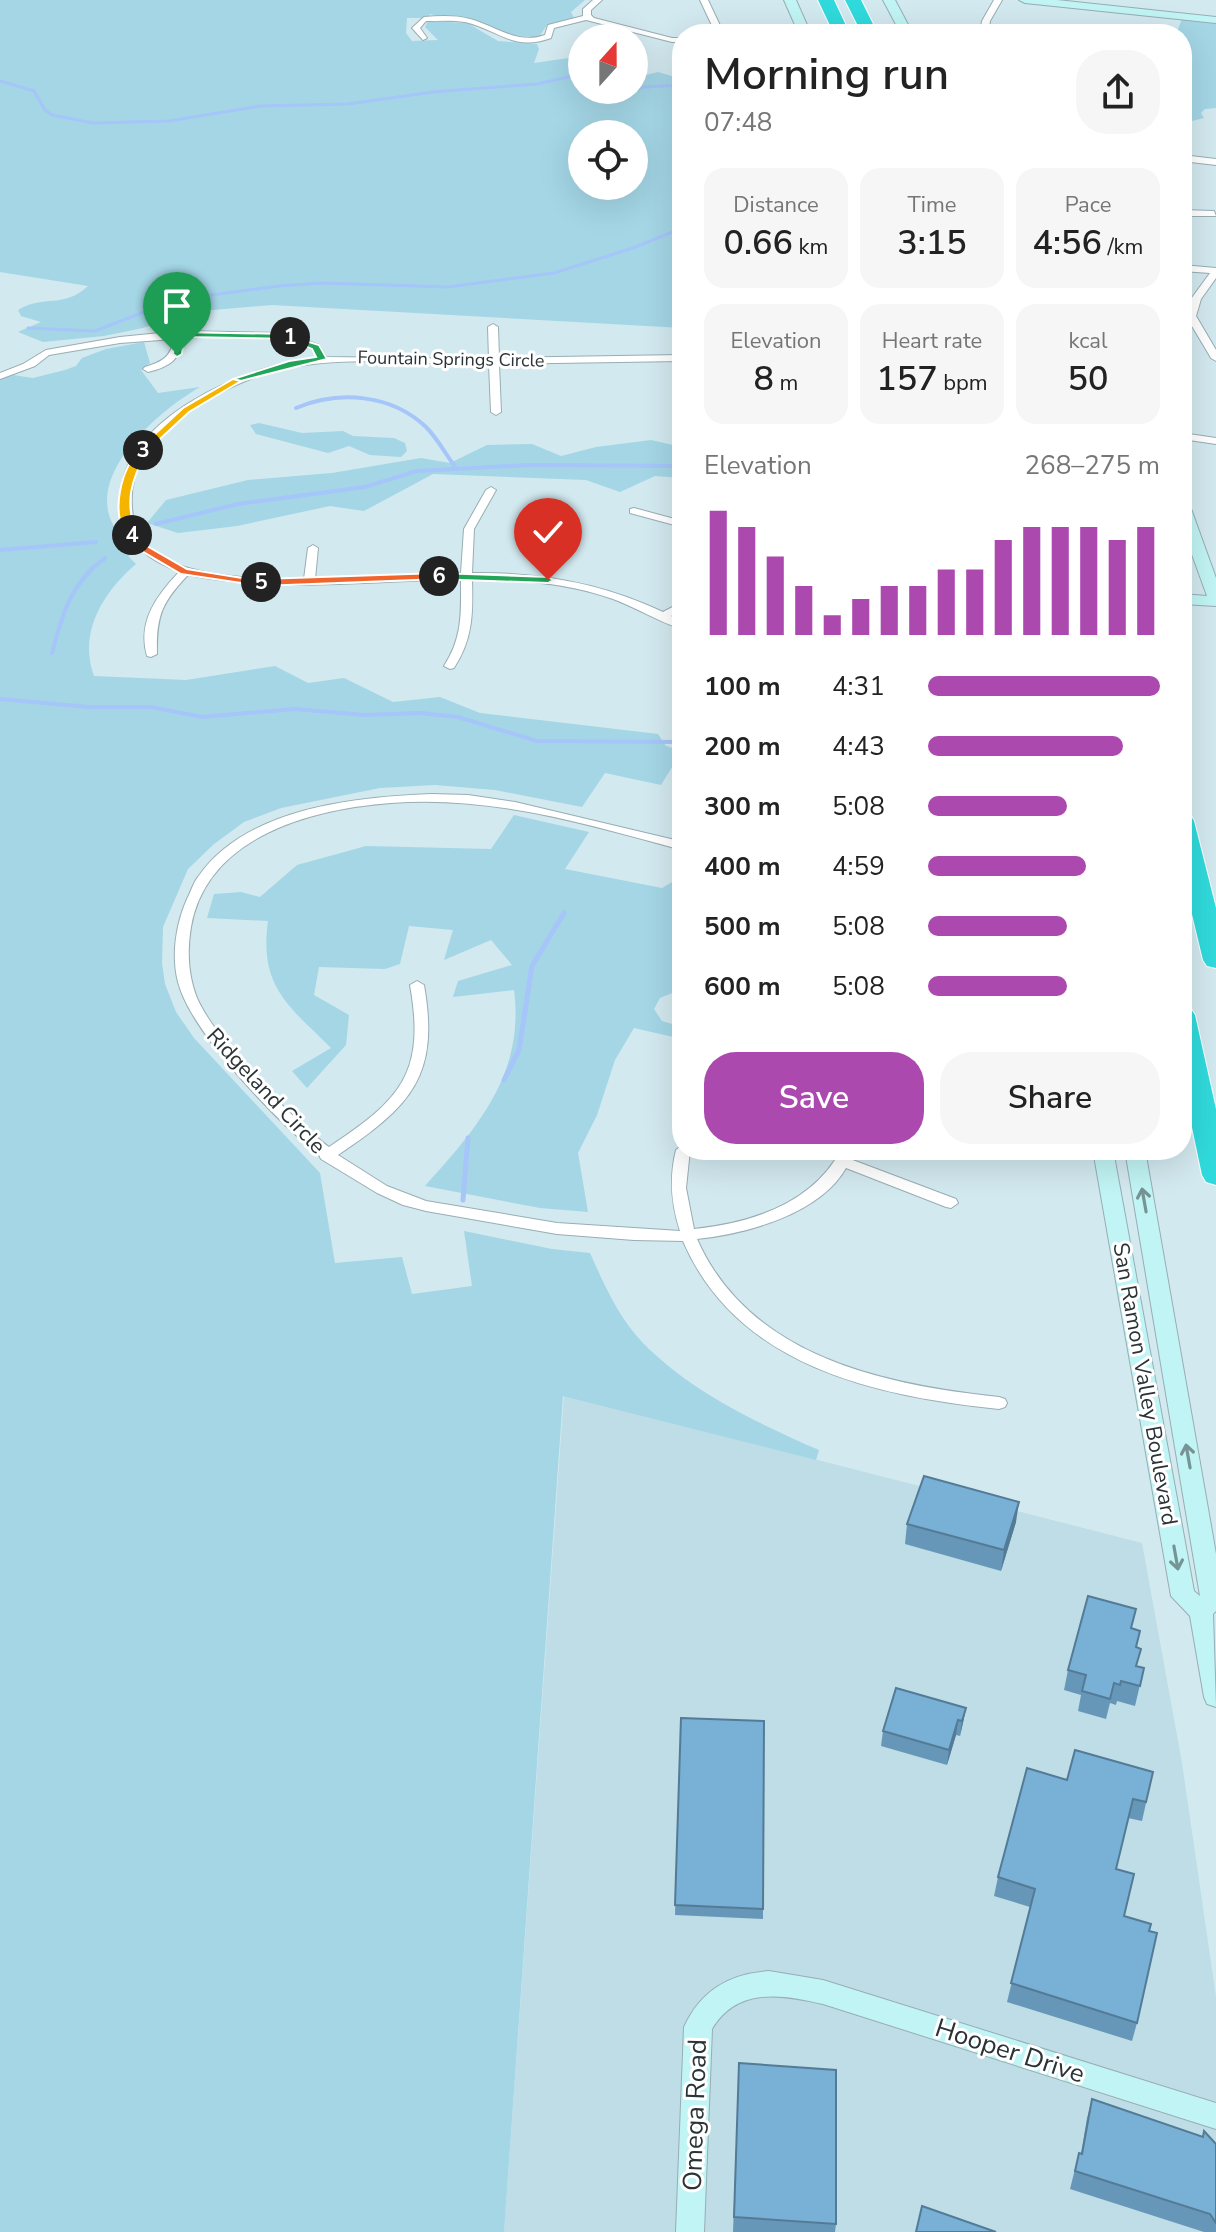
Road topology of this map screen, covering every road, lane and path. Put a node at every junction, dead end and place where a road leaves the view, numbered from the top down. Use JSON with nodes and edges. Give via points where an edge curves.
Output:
{"nodes":[{"id":1,"x":598,"y":0,"type":"edge"},
{"id":2,"x":704,"y":0,"type":"edge"},
{"id":3,"x":778,"y":0,"type":"edge"},
{"id":4,"x":790,"y":0,"type":"edge"},
{"id":5,"x":826,"y":0,"type":"edge"},
{"id":6,"x":853,"y":0,"type":"edge"},
{"id":7,"x":889,"y":0,"type":"edge"},
{"id":8,"x":998,"y":0,"type":"edge"},
{"id":9,"x":1025,"y":0,"type":"edge"},
{"id":10,"x":1095,"y":0,"type":"edge"},
{"id":11,"x":1110,"y":4,"type":"edge"},
{"id":12,"x":588,"y":17,"type":"junction"},
{"id":13,"x":1216,"y":20,"type":"edge"},
{"id":14,"x":715,"y":24,"type":"edge"},
{"id":15,"x":789,"y":24,"type":"edge"},
{"id":16,"x":801,"y":24,"type":"edge"},
{"id":17,"x":837,"y":24,"type":"edge"},
{"id":18,"x":865,"y":24,"type":"edge"},
{"id":19,"x":902,"y":24,"type":"edge"},
{"id":20,"x":986,"y":24,"type":"edge"},
{"id":21,"x":423,"y":38,"type":"dead end"},
{"id":22,"x":672,"y":39,"type":"edge"},
{"id":23,"x":1192,"y":159,"type":"edge"},
{"id":24,"x":1216,"y":162,"type":"edge"},
{"id":25,"x":1192,"y":213,"type":"edge"},
{"id":26,"x":1214,"y":214,"type":"edge"},
{"id":27,"x":1192,"y":269,"type":"edge"},
{"id":28,"x":1216,"y":272,"type":"edge"},
{"id":29,"x":1192,"y":313,"type":"edge"},
{"id":30,"x":1192,"y":318,"type":"edge"},
{"id":31,"x":493,"y":327,"type":"dead end"},
{"id":32,"x":180,"y":334,"type":"junction"},
{"id":33,"x":672,"y":358,"type":"edge"},
{"id":34,"x":322,"y":359,"type":"junction"},
{"id":35,"x":494,"y":362,"type":"junction"},
{"id":36,"x":1216,"y":363,"type":"edge"},
{"id":37,"x":148,"y":369,"type":"dead end"},
{"id":38,"x":0,"y":376,"type":"edge"},
{"id":39,"x":496,"y":412,"type":"dead end"},
{"id":40,"x":1192,"y":437,"type":"edge"},
{"id":41,"x":1216,"y":441,"type":"edge"},
{"id":42,"x":491,"y":490,"type":"dead end"},
{"id":43,"x":634,"y":511,"type":"dead end"},
{"id":44,"x":672,"y":521,"type":"edge"},
{"id":45,"x":1192,"y":529,"type":"edge"},
{"id":46,"x":1192,"y":533,"type":"edge"},
{"id":47,"x":313,"y":548,"type":"dead end"},
{"id":48,"x":1216,"y":559,"type":"edge"},
{"id":49,"x":185,"y":572,"type":"junction"},
{"id":50,"x":467,"y":575,"type":"junction"},
{"id":51,"x":309,"y":581,"type":"junction"},
{"id":52,"x":1192,"y":599,"type":"edge"},
{"id":53,"x":1216,"y":600,"type":"edge"},
{"id":54,"x":672,"y":611,"type":"edge"},
{"id":55,"x":664,"y":616,"type":"junction"},
{"id":56,"x":672,"y":620,"type":"edge"},
{"id":57,"x":151,"y":654,"type":"dead end"},
{"id":58,"x":450,"y":666,"type":"dead end"},
{"id":59,"x":672,"y":844,"type":"edge"},
{"id":60,"x":1192,"y":862,"type":"edge"},
{"id":61,"x":1216,"y":960,"type":"edge"},
{"id":62,"x":417,"y":985,"type":"dead end"},
{"id":63,"x":1192,"y":1062,"type":"edge"},
{"id":64,"x":326,"y":1156,"type":"junction"},
{"id":65,"x":681,"y":1160,"type":"edge"},
{"id":66,"x":844,"y":1160,"type":"edge"},
{"id":67,"x":855,"y":1160,"type":"edge"},
{"id":68,"x":1105,"y":1160,"type":"edge"},
{"id":69,"x":1137,"y":1160,"type":"edge"},
{"id":70,"x":1216,"y":1175,"type":"edge"},
{"id":71,"x":951,"y":1203,"type":"dead end"},
{"id":72,"x":689,"y":1238,"type":"junction"},
{"id":73,"x":999,"y":1403,"type":"dead end"},
{"id":74,"x":1201,"y":1611,"type":"junction"},
{"id":75,"x":1216,"y":1697,"type":"edge"},
{"id":76,"x":804,"y":1986,"type":"joint"},
{"id":77,"x":1216,"y":2116,"type":"edge"},
{"id":78,"x":690,"y":2232,"type":"edge"}],
"edges":[{"from":1,"to":12,"type":"street","via":[[587,9]]},
{"from":2,"to":14,"type":"street"},
{"from":3,"to":15,"type":"main road"},
{"from":4,"to":16,"type":"main road"},
{"from":5,"to":17,"type":"highway"},
{"from":6,"to":18,"type":"highway"},
{"from":7,"to":19,"type":"main road"},
{"from":8,"to":20,"type":"street"},
{"from":9,"to":11,"type":"main road"},
{"from":10,"to":11,"type":"main road"},
{"from":11,"to":13,"type":"main road"},
{"from":12,"to":21,"type":"street","via":[[556,24],[548,36],[533,40],[502,37],[466,20],[424,19],[416,28]]},
{"from":12,"to":22,"type":"street"},
{"from":23,"to":24,"type":"street"},
{"from":25,"to":26,"type":"street"},
{"from":27,"to":28,"type":"street"},
{"from":28,"to":29,"type":"street"},
{"from":30,"to":36,"type":"street"},
{"from":31,"to":35,"type":"street"},
{"from":32,"to":34,"type":"street","via":[[286,336],[316,347]]},
{"from":32,"to":37,"type":"street","via":[[177,356],[169,364]]},
{"from":32,"to":38,"type":"street","via":[[85,346]]},
{"from":33,"to":35,"type":"street","name":"Fountain Springs Circle"},
{"from":34,"to":35,"type":"street","name":"Fountain Springs Circle"},
{"from":34,"to":49,"type":"street","name":"Fountain Springs Circle","via":[[268,370],[215,391],[142,450],[124,495],[129,532],[143,548]]},
{"from":35,"to":39,"type":"street"},
{"from":40,"to":41,"type":"street"},
{"from":42,"to":50,"type":"street","via":[[469,529]]},
{"from":43,"to":44,"type":"street"},
{"from":45,"to":48,"type":"main road"},
{"from":46,"to":53,"type":"main road"},
{"from":47,"to":51,"type":"street"},
{"from":49,"to":51,"type":"street","name":"Fountain Springs Circle","via":[[231,581]]},
{"from":49,"to":57,"type":"street","via":[[149,621]]},
{"from":50,"to":51,"type":"street","name":"Fountain Springs Circle"},
{"from":50,"to":55,"type":"street","name":"Fountain Springs Circle","via":[[584,586]]},
{"from":50,"to":58,"type":"street","via":[[461,649]]},
{"from":52,"to":53,"type":"main road"},
{"from":54,"to":55,"type":"street"},
{"from":55,"to":56,"type":"street","name":"Fountain Springs Circle"},
{"from":59,"to":64,"type":"street","name":"Ridgeland Circle","via":[[515,806],[423,798],[336,806],[293,818],[229,850],[206,872],[191,898],[183,931],[182,977],[200,1021]]},
{"from":60,"to":61,"type":"highway"},
{"from":62,"to":64,"type":"street","via":[[425,1039],[415,1074],[373,1126]]},
{"from":63,"to":70,"type":"highway"},
{"from":64,"to":72,"type":"street","name":"Ridgeland Circle","via":[[358,1178],[411,1202],[480,1218],[597,1234]]},
{"from":65,"to":72,"type":"street","via":[[680,1210]]},
{"from":66,"to":72,"type":"street","name":"Ridgeland Circle","via":[[810,1197],[771,1216]]},
{"from":67,"to":71,"type":"street"},
{"from":68,"to":74,"type":"main road","name":"San Ramon Valley Boulevard","one_way":true,"via":[[1183,1596]]},
{"from":74,"to":69,"type":"main road","name":"San Ramon Valley Boulevard","one_way":true,"via":[[1212,1599]]},
{"from":72,"to":73,"type":"street","via":[[704,1269],[734,1306],[769,1336],[819,1364],[919,1394]]},
{"from":74,"to":75,"type":"main road","name":"San Ramon Valley Boulevard"},
{"from":76,"to":77,"type":"main road","name":"Hooper Drive"},
{"from":76,"to":78,"type":"main road","name":"Omega Road","via":[[752,1984],[732,1989],[706,2009],[696,2043]]}]}
